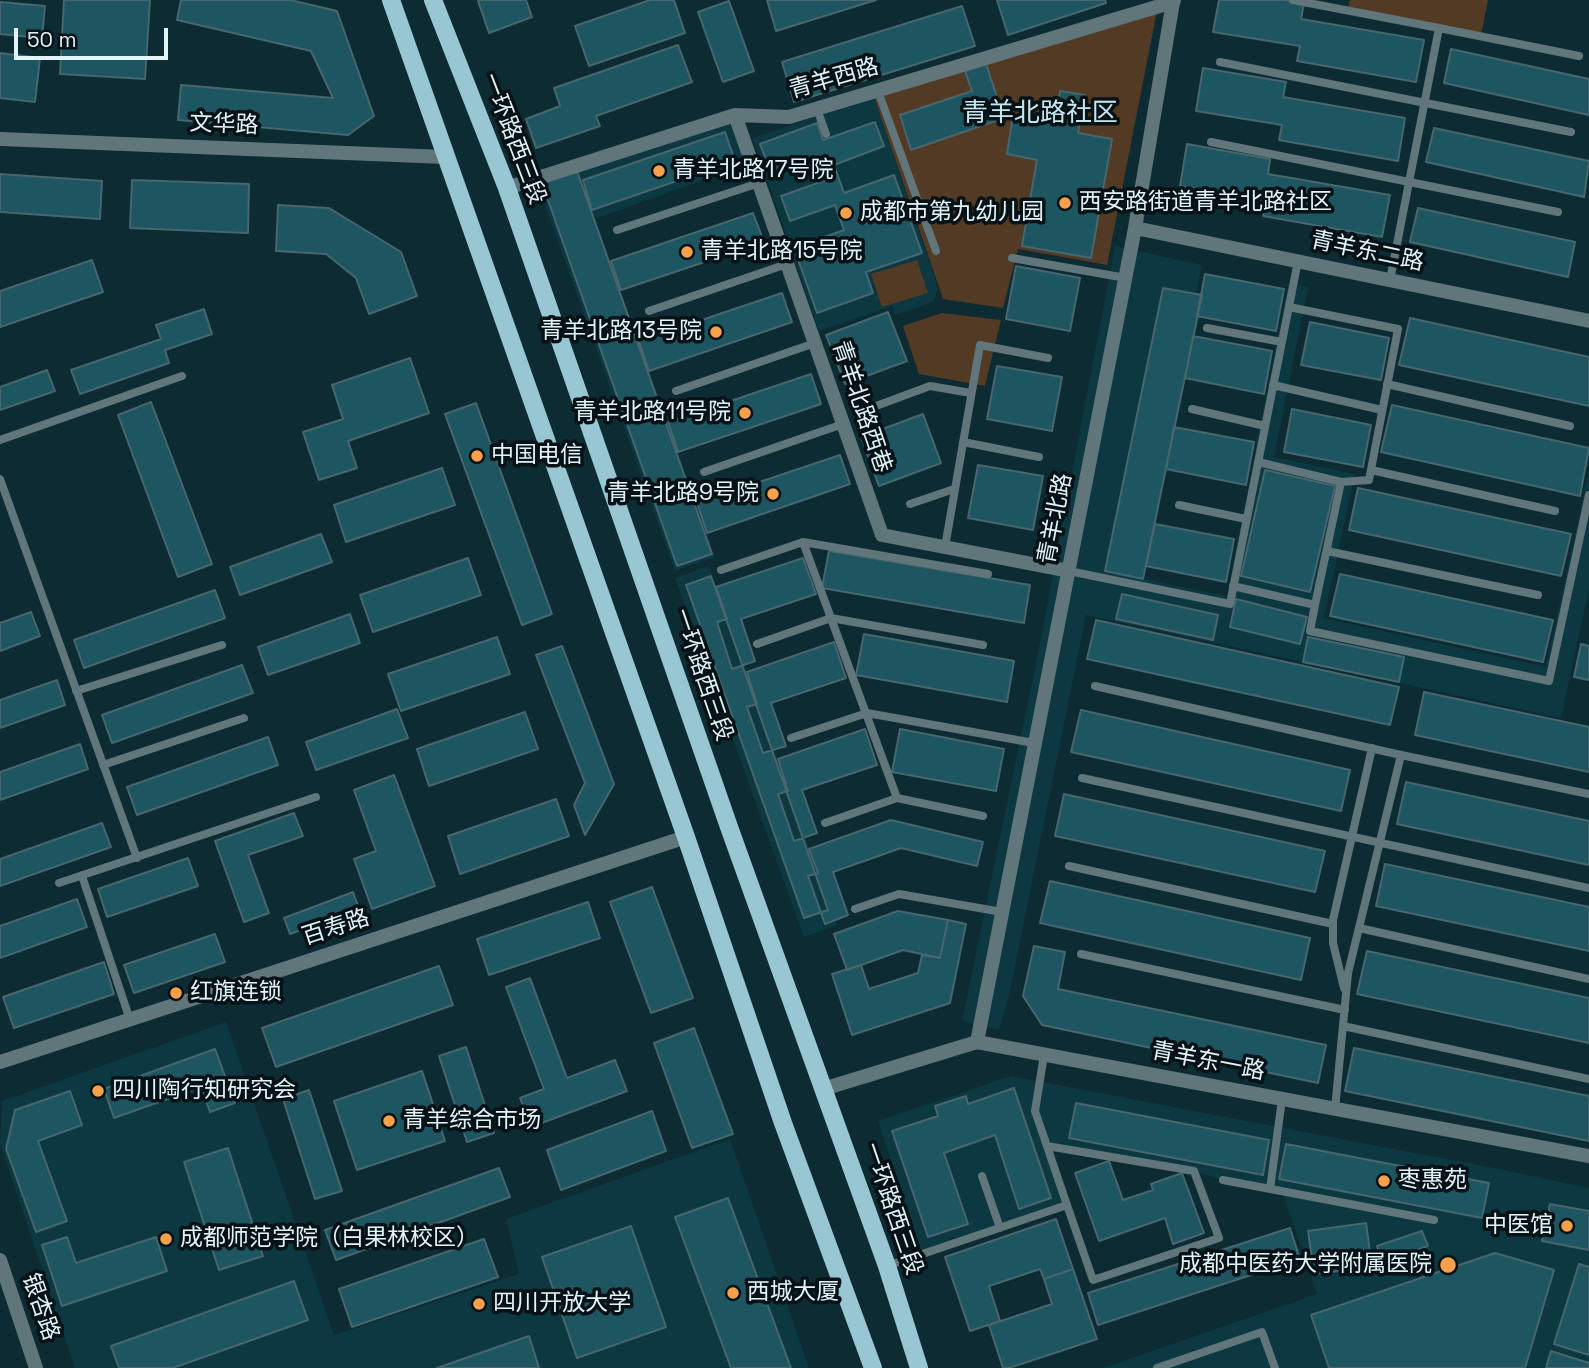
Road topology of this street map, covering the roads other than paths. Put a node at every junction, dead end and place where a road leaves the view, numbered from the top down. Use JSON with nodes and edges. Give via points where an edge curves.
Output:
{"nodes":[{"id":1,"x":391,"y":0,"type":"edge"},
{"id":2,"x":433,"y":0,"type":"edge"},
{"id":3,"x":1293,"y":0,"type":"edge"},
{"id":4,"x":1174,"y":1,"type":"edge"},
{"id":5,"x":1438,"y":28,"type":"junction"},
{"id":6,"x":1579,"y":56,"type":"dead end"},
{"id":7,"x":1220,"y":62,"type":"dead end"},
{"id":8,"x":878,"y":90,"type":"junction"},
{"id":9,"x":1424,"y":102,"type":"junction"},
{"id":10,"x":817,"y":109,"type":"junction"},
{"id":11,"x":735,"y":115,"type":"junction"},
{"id":12,"x":1571,"y":132,"type":"dead end"},
{"id":13,"x":826,"y":134,"type":"dead end"},
{"id":14,"x":0,"y":139,"type":"edge"},
{"id":15,"x":1211,"y":142,"type":"dead end"},
{"id":16,"x":446,"y":157,"type":"junction"},
{"id":17,"x":1409,"y":181,"type":"junction"},
{"id":18,"x":759,"y":183,"type":"junction"},
{"id":19,"x":507,"y":188,"type":"junction"},
{"id":20,"x":1558,"y":212,"type":"dead end"},
{"id":21,"x":1135,"y":228,"type":"junction"},
{"id":22,"x":617,"y":230,"type":"dead end"},
{"id":23,"x":936,"y":251,"type":"dead end"},
{"id":24,"x":1012,"y":258,"type":"dead end"},
{"id":25,"x":1298,"y":261,"type":"junction"},
{"id":26,"x":787,"y":264,"type":"junction"},
{"id":27,"x":1126,"y":278,"type":"junction"},
{"id":28,"x":1390,"y":280,"type":"junction"},
{"id":29,"x":1289,"y":307,"type":"junction"},
{"id":30,"x":649,"y":311,"type":"dead end"},
{"id":31,"x":1589,"y":321,"type":"edge"},
{"id":32,"x":1207,"y":328,"type":"dead end"},
{"id":33,"x":815,"y":342,"type":"junction"},
{"id":34,"x":1282,"y":342,"type":"junction"},
{"id":35,"x":1048,"y":358,"type":"dead end"},
{"id":36,"x":183,"y":376,"type":"dead end"},
{"id":37,"x":1387,"y":384,"type":"junction"},
{"id":38,"x":1273,"y":385,"type":"junction"},
{"id":39,"x":676,"y":391,"type":"dead end"},
{"id":40,"x":971,"y":393,"type":"junction"},
{"id":41,"x":876,"y":406,"type":"dead end"},
{"id":42,"x":1192,"y":409,"type":"dead end"},
{"id":43,"x":1381,"y":410,"type":"junction"},
{"id":44,"x":844,"y":424,"type":"junction"},
{"id":45,"x":1265,"y":426,"type":"junction"},
{"id":46,"x":1570,"y":426,"type":"dead end"},
{"id":47,"x":0,"y":440,"type":"edge"},
{"id":48,"x":963,"y":442,"type":"junction"},
{"id":49,"x":1039,"y":457,"type":"dead end"},
{"id":50,"x":1258,"y":462,"type":"junction"},
{"id":51,"x":1371,"y":470,"type":"junction"},
{"id":52,"x":704,"y":472,"type":"dead end"},
{"id":53,"x":0,"y":479,"type":"edge"},
{"id":54,"x":1341,"y":482,"type":"junction"},
{"id":55,"x":954,"y":489,"type":"junction"},
{"id":56,"x":1589,"y":495,"type":"edge"},
{"id":57,"x":910,"y":504,"type":"dead end"},
{"id":58,"x":1179,"y":505,"type":"dead end"},
{"id":59,"x":1555,"y":511,"type":"dead end"},
{"id":60,"x":1246,"y":519,"type":"junction"},
{"id":61,"x":803,"y":542,"type":"junction"},
{"id":62,"x":944,"y":547,"type":"junction"},
{"id":63,"x":1327,"y":551,"type":"junction"},
{"id":64,"x":721,"y":570,"type":"dead end"},
{"id":65,"x":1069,"y":571,"type":"junction"},
{"id":66,"x":988,"y":574,"type":"dead end"},
{"id":67,"x":1233,"y":586,"type":"junction"},
{"id":68,"x":1538,"y":595,"type":"dead end"},
{"id":69,"x":1315,"y":605,"type":"junction"},
{"id":70,"x":831,"y":618,"type":"junction"},
{"id":71,"x":757,"y":644,"type":"dead end"},
{"id":72,"x":222,"y":645,"type":"dead end"},
{"id":73,"x":983,"y":645,"type":"dead end"},
{"id":74,"x":1095,"y":686,"type":"dead end"},
{"id":75,"x":76,"y":691,"type":"junction"},
{"id":76,"x":867,"y":713,"type":"junction"},
{"id":77,"x":244,"y":718,"type":"dead end"},
{"id":78,"x":791,"y":738,"type":"dead end"},
{"id":79,"x":1034,"y":743,"type":"junction"},
{"id":80,"x":1372,"y":748,"type":"junction"},
{"id":81,"x":1401,"y":755,"type":"junction"},
{"id":82,"x":103,"y":765,"type":"junction"},
{"id":83,"x":1082,"y":778,"type":"dead end"},
{"id":84,"x":1589,"y":794,"type":"edge"},
{"id":85,"x":316,"y":797,"type":"dead end"},
{"id":86,"x":897,"y":798,"type":"junction"},
{"id":87,"x":983,"y":816,"type":"dead end"},
{"id":88,"x":825,"y":823,"type":"dead end"},
{"id":89,"x":686,"y":837,"type":"junction"},
{"id":90,"x":1352,"y":837,"type":"junction"},
{"id":91,"x":1380,"y":843,"type":"junction"},
{"id":92,"x":136,"y":858,"type":"junction"},
{"id":93,"x":1069,"y":866,"type":"dead end"},
{"id":94,"x":82,"y":876,"type":"junction"},
{"id":95,"x":59,"y":883,"type":"dead end"},
{"id":96,"x":1589,"y":888,"type":"edge"},
{"id":97,"x":855,"y":909,"type":"dead end"},
{"id":98,"x":1002,"y":912,"type":"junction"},
{"id":99,"x":1332,"y":924,"type":"junction"},
{"id":100,"x":1359,"y":928,"type":"junction"},
{"id":101,"x":1081,"y":954,"type":"dead end"},
{"id":102,"x":1589,"y":979,"type":"edge"},
{"id":103,"x":1346,"y":995,"type":"junction"},
{"id":104,"x":1345,"y":1010,"type":"junction"},
{"id":105,"x":130,"y":1020,"type":"junction"},
{"id":106,"x":1343,"y":1026,"type":"junction"},
{"id":107,"x":977,"y":1042,"type":"junction"},
{"id":108,"x":1044,"y":1055,"type":"junction"},
{"id":109,"x":0,"y":1062,"type":"edge"},
{"id":110,"x":1589,"y":1079,"type":"edge"},
{"id":111,"x":823,"y":1089,"type":"junction"},
{"id":112,"x":1282,"y":1099,"type":"junction"},
{"id":113,"x":1335,"y":1109,"type":"junction"},
{"id":114,"x":1047,"y":1146,"type":"junction"},
{"id":115,"x":1589,"y":1156,"type":"edge"},
{"id":116,"x":982,"y":1176,"type":"dead end"},
{"id":117,"x":1223,"y":1180,"type":"dead end"},
{"id":118,"x":1270,"y":1189,"type":"junction"},
{"id":119,"x":1067,"y":1205,"type":"junction"},
{"id":120,"x":1434,"y":1220,"type":"dead end"},
{"id":121,"x":1000,"y":1228,"type":"junction"},
{"id":122,"x":0,"y":1260,"type":"edge"},
{"id":123,"x":887,"y":1266,"type":"junction"},
{"id":124,"x":36,"y":1368,"type":"edge"},
{"id":125,"x":873,"y":1368,"type":"edge"},
{"id":126,"x":919,"y":1368,"type":"edge"},
{"id":127,"x":1157,"y":1368,"type":"edge"},
{"id":128,"x":1275,"y":1368,"type":"edge"}],
"edges":[{"from":1,"to":16,"type":"main road"},
{"from":2,"to":19,"type":"main road","name":"一环路西三段"},
{"from":3,"to":5,"type":"lane"},
{"from":4,"to":8,"type":"street","name":"青羊西路"},
{"from":4,"to":21,"type":"street","name":"青羊北路"},
{"from":5,"to":6,"type":"lane"},
{"from":5,"to":9,"type":"lane"},
{"from":7,"to":9,"type":"lane"},
{"from":8,"to":10,"type":"street","name":"青羊西路"},
{"from":8,"to":23,"type":"lane"},
{"from":9,"to":12,"type":"lane"},
{"from":9,"to":17,"type":"lane"},
{"from":10,"to":11,"type":"street","name":"青羊西路","via":[[789,117]]},
{"from":10,"to":13,"type":"lane"},
{"from":11,"to":18,"type":"street","name":"青羊北路西巷"},
{"from":11,"to":19,"type":"street","name":"青羊西路"},
{"from":14,"to":16,"type":"street","name":"文华路"},
{"from":15,"to":17,"type":"lane"},
{"from":16,"to":89,"type":"main road"},
{"from":17,"to":20,"type":"lane"},
{"from":17,"to":28,"type":"lane"},
{"from":18,"to":22,"type":"lane"},
{"from":18,"to":26,"type":"street","name":"青羊北路西巷"},
{"from":19,"to":111,"type":"main road","name":"一环路西三段"},
{"from":21,"to":25,"type":"street","name":"青羊东二路"},
{"from":21,"to":27,"type":"street","name":"青羊北路"},
{"from":24,"to":27,"type":"lane"},
{"from":25,"to":28,"type":"street","name":"青羊东二路"},
{"from":25,"to":29,"type":"lane"},
{"from":26,"to":30,"type":"lane"},
{"from":26,"to":33,"type":"street","name":"青羊北路西巷"},
{"from":27,"to":65,"type":"street","name":"青羊北路"},
{"from":28,"to":31,"type":"street","name":"青羊东二路"},
{"from":29,"to":34,"type":"lane"},
{"from":29,"to":37,"type":"lane","via":[[1398,329]]},
{"from":32,"to":34,"type":"lane"},
{"from":33,"to":39,"type":"lane"},
{"from":33,"to":44,"type":"street","name":"青羊北路西巷"},
{"from":34,"to":38,"type":"lane"},
{"from":35,"to":40,"type":"lane","via":[[979,345]]},
{"from":36,"to":47,"type":"lane"},
{"from":37,"to":43,"type":"lane"},
{"from":37,"to":46,"type":"lane"},
{"from":38,"to":43,"type":"lane"},
{"from":38,"to":45,"type":"lane"},
{"from":40,"to":41,"type":"lane","via":[[930,386]]},
{"from":40,"to":48,"type":"lane"},
{"from":42,"to":45,"type":"lane"},
{"from":43,"to":51,"type":"lane"},
{"from":44,"to":52,"type":"lane"},
{"from":44,"to":62,"type":"street","name":"青羊北路西巷","via":[[882,535]]},
{"from":45,"to":50,"type":"lane"},
{"from":48,"to":49,"type":"lane"},
{"from":48,"to":55,"type":"lane"},
{"from":50,"to":54,"type":"lane"},
{"from":50,"to":60,"type":"lane"},
{"from":51,"to":54,"type":"lane","via":[[1369,480]]},
{"from":51,"to":59,"type":"lane"},
{"from":53,"to":75,"type":"lane"},
{"from":54,"to":63,"type":"lane"},
{"from":55,"to":57,"type":"lane"},
{"from":55,"to":62,"type":"lane"},
{"from":56,"to":69,"type":"lane","via":[[1549,681],[1310,631]]},
{"from":58,"to":60,"type":"lane"},
{"from":60,"to":67,"type":"lane"},
{"from":61,"to":64,"type":"lane"},
{"from":61,"to":66,"type":"lane"},
{"from":61,"to":70,"type":"lane"},
{"from":62,"to":65,"type":"street","name":"青羊北路西巷"},
{"from":63,"to":68,"type":"lane"},
{"from":63,"to":69,"type":"lane"},
{"from":65,"to":67,"type":"lane","via":[[1230,604]]},
{"from":65,"to":79,"type":"street","name":"青羊北路"},
{"from":67,"to":69,"type":"lane"},
{"from":70,"to":71,"type":"lane"},
{"from":70,"to":73,"type":"lane"},
{"from":70,"to":76,"type":"lane"},
{"from":72,"to":75,"type":"lane"},
{"from":74,"to":80,"type":"lane"},
{"from":75,"to":82,"type":"lane"},
{"from":76,"to":78,"type":"lane"},
{"from":76,"to":79,"type":"lane"},
{"from":76,"to":86,"type":"lane"},
{"from":77,"to":82,"type":"lane"},
{"from":79,"to":98,"type":"street","name":"青羊北路"},
{"from":80,"to":81,"type":"lane"},
{"from":80,"to":90,"type":"lane"},
{"from":81,"to":84,"type":"lane"},
{"from":81,"to":91,"type":"lane"},
{"from":82,"to":92,"type":"lane"},
{"from":83,"to":90,"type":"lane"},
{"from":85,"to":92,"type":"lane"},
{"from":86,"to":87,"type":"lane"},
{"from":86,"to":88,"type":"lane"},
{"from":89,"to":105,"type":"street","name":"百寿路"},
{"from":89,"to":125,"type":"main road","via":[[783,1123]]},
{"from":90,"to":91,"type":"lane"},
{"from":90,"to":99,"type":"lane"},
{"from":91,"to":96,"type":"lane"},
{"from":91,"to":100,"type":"lane"},
{"from":92,"to":94,"type":"lane"},
{"from":93,"to":99,"type":"lane"},
{"from":94,"to":95,"type":"lane"},
{"from":94,"to":105,"type":"lane"},
{"from":97,"to":98,"type":"lane","via":[[899,894]]},
{"from":98,"to":107,"type":"street","name":"青羊北路"},
{"from":99,"to":103,"type":"lane"},
{"from":100,"to":102,"type":"lane"},
{"from":100,"to":103,"type":"lane"},
{"from":101,"to":104,"type":"lane"},
{"from":103,"to":104,"type":"lane"},
{"from":104,"to":106,"type":"lane"},
{"from":105,"to":109,"type":"street","name":"百寿路"},
{"from":106,"to":110,"type":"lane"},
{"from":106,"to":113,"type":"lane"},
{"from":107,"to":108,"type":"street","name":"青羊东一路"},
{"from":107,"to":111,"type":"street","name":"青羊东一路"},
{"from":108,"to":112,"type":"street","name":"青羊东一路"},
{"from":108,"to":114,"type":"lane","via":[[1035,1111]]},
{"from":111,"to":123,"type":"main road","name":"一环路西三段"},
{"from":112,"to":113,"type":"street","name":"青羊东一路"},
{"from":112,"to":118,"type":"lane"},
{"from":113,"to":115,"type":"street","name":"青羊东一路"},
{"from":114,"to":119,"type":"lane"},
{"from":114,"to":119,"type":"lane","via":[[1194,1171],[1219,1238],[1093,1280]]},
{"from":116,"to":121,"type":"lane"},
{"from":117,"to":118,"type":"lane"},
{"from":118,"to":120,"type":"lane"},
{"from":119,"to":121,"type":"lane"},
{"from":121,"to":123,"type":"lane"},
{"from":122,"to":124,"type":"street","name":"银杏路"},
{"from":123,"to":126,"type":"main road","name":"一环路西三段"},
{"from":127,"to":128,"type":"lane","via":[[1262,1332]]}]}
